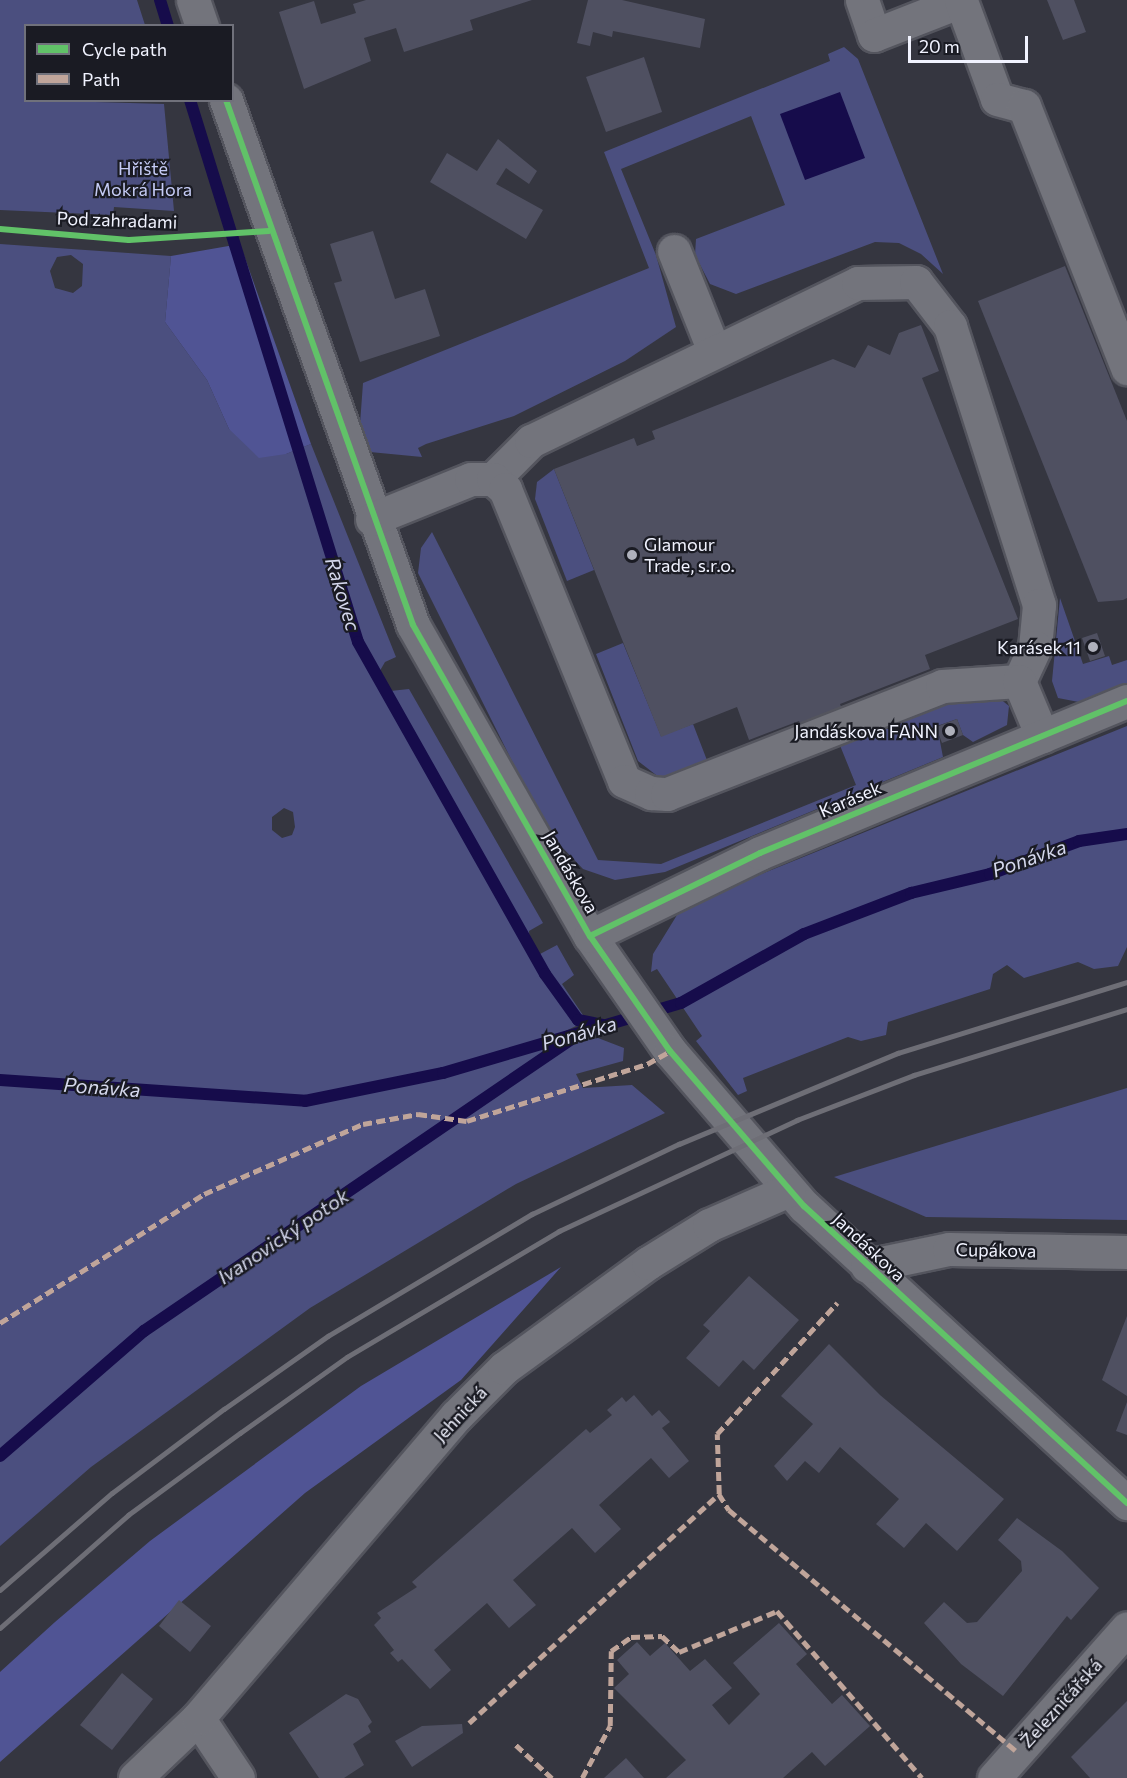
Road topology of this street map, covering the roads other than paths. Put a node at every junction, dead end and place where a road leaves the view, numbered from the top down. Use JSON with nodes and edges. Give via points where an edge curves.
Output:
{"nodes":[{"id":1,"x":193,"y":0,"type":"edge"},
{"id":2,"x":862,"y":0,"type":"edge"},
{"id":3,"x":201,"y":24,"type":"edge"},
{"id":4,"x":227,"y":102,"type":"edge"},
{"id":5,"x":674,"y":251,"type":"dead end"},
{"id":6,"x":714,"y":351,"type":"junction"},
{"id":7,"x":1127,"y":368,"type":"edge"},
{"id":8,"x":493,"y":479,"type":"junction"},
{"id":9,"x":372,"y":519,"type":"junction"},
{"id":10,"x":1019,"y":681,"type":"junction"},
{"id":11,"x":1127,"y":701,"type":"edge"},
{"id":12,"x":1042,"y":736,"type":"junction"},
{"id":13,"x":590,"y":936,"type":"junction"},
{"id":14,"x":789,"y":1190,"type":"junction"},
{"id":15,"x":1127,"y":1252,"type":"edge"},
{"id":16,"x":867,"y":1266,"type":"junction"},
{"id":17,"x":1127,"y":1503,"type":"edge"},
{"id":18,"x":1127,"y":1628,"type":"edge"},
{"id":19,"x":198,"y":1718,"type":"junction"},
{"id":20,"x":135,"y":1778,"type":"edge"},
{"id":21,"x":238,"y":1778,"type":"edge"},
{"id":22,"x":995,"y":1778,"type":"edge"}],
"edges":[{"from":1,"to":3,"type":"street"},
{"from":2,"to":7,"type":"street","via":[[874,35],[961,1],[997,99],[1024,106]]},
{"from":4,"to":9,"type":"street","name":"Jandáskova"},
{"from":5,"to":6,"type":"street"},
{"from":6,"to":8,"type":"street","via":[[531,441]]},
{"from":6,"to":10,"type":"street","via":[[858,283],[916,282],[936,301],[950,326],[1040,605],[1035,647]]},
{"from":8,"to":9,"type":"street","via":[[471,478]]},
{"from":8,"to":10,"type":"street","via":[[517,509],[624,781],[636,789],[667,794],[942,686]]},
{"from":9,"to":13,"type":"street","name":"Jandáskova","via":[[413,625]]},
{"from":10,"to":12,"type":"street"},
{"from":11,"to":12,"type":"street","name":"Karásek"},
{"from":12,"to":13,"type":"street","name":"Karásek","via":[[760,853]]},
{"from":13,"to":14,"type":"street","name":"Jandáskova","via":[[663,1041]]},
{"from":14,"to":16,"type":"street","name":"Jandáskova"},
{"from":14,"to":19,"type":"street","name":"Jehnická","via":[[709,1225],[648,1263],[504,1368],[456,1416]]},
{"from":15,"to":16,"type":"street","name":"Cupákova","via":[[949,1249]]},
{"from":16,"to":17,"type":"street","name":"Jandáskova"},
{"from":18,"to":22,"type":"street","name":"Železničářská"},
{"from":19,"to":20,"type":"street","name":"Jehnická"},
{"from":19,"to":21,"type":"street"}]}
